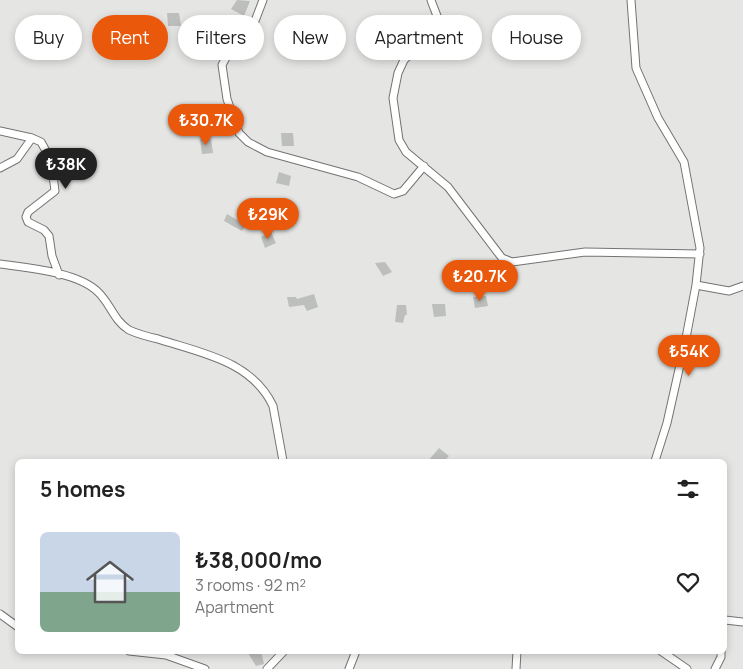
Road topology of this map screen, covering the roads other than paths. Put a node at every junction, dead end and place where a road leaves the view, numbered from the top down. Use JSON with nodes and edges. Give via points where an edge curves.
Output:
{"nodes":[{"id":1,"x":262,"y":0,"type":"edge"},
{"id":2,"x":430,"y":0,"type":"edge"},
{"id":3,"x":631,"y":0,"type":"edge"},
{"id":4,"x":0,"y":130,"type":"edge"},
{"id":5,"x":32,"y":138,"type":"junction"},
{"id":6,"x":424,"y":166,"type":"junction"},
{"id":7,"x":0,"y":168,"type":"edge"},
{"id":8,"x":700,"y":254,"type":"junction"},
{"id":9,"x":0,"y":264,"type":"edge"},
{"id":10,"x":60,"y":275,"type":"junction"},
{"id":11,"x":696,"y":286,"type":"junction"},
{"id":12,"x":743,"y":286,"type":"edge"},
{"id":13,"x":283,"y":459,"type":"edge"},
{"id":14,"x":656,"y":459,"type":"edge"},
{"id":15,"x":0,"y":614,"type":"edge"},
{"id":16,"x":727,"y":620,"type":"edge"},
{"id":17,"x":743,"y":622,"type":"edge"},
{"id":18,"x":15,"y":625,"type":"edge"},
{"id":19,"x":157,"y":654,"type":"edge"},
{"id":20,"x":281,"y":654,"type":"edge"},
{"id":21,"x":355,"y":654,"type":"edge"},
{"id":22,"x":517,"y":654,"type":"edge"},
{"id":23,"x":665,"y":654,"type":"edge"},
{"id":24,"x":722,"y":654,"type":"edge"},
{"id":25,"x":205,"y":669,"type":"edge"},
{"id":26,"x":267,"y":669,"type":"edge"},
{"id":27,"x":349,"y":669,"type":"edge"},
{"id":28,"x":516,"y":669,"type":"edge"},
{"id":29,"x":687,"y":669,"type":"edge"},
{"id":30,"x":716,"y":669,"type":"edge"}],
"edges":[{"from":1,"to":6,"type":"street","via":[[250,34],[228,54],[222,65],[227,99],[236,128],[243,138],[267,152],[358,177],[394,194],[403,190]]},
{"from":2,"to":6,"type":"street","via":[[441,29],[440,41],[433,47],[420,46],[407,57],[398,73],[393,98],[400,144]]},
{"from":3,"to":8,"type":"street","via":[[636,68],[658,118],[684,162]]},
{"from":4,"to":5,"type":"street"},
{"from":5,"to":7,"type":"street","via":[[17,159]]},
{"from":5,"to":10,"type":"street","via":[[41,142],[49,155],[55,189],[52,195],[28,212],[26,219],[49,236],[52,259]]},
{"from":6,"to":8,"type":"street","via":[[448,187],[499,255],[509,261],[585,252]]},
{"from":8,"to":11,"type":"street"},
{"from":9,"to":10,"type":"street"},
{"from":10,"to":13,"type":"street","via":[[76,278],[94,288],[129,330],[216,357],[254,380],[273,406]]},
{"from":11,"to":12,"type":"street","via":[[729,291]]},
{"from":11,"to":14,"type":"street","via":[[667,423]]},
{"from":15,"to":18,"type":"street"},
{"from":16,"to":17,"type":"street"},
{"from":19,"to":25,"type":"street"},
{"from":20,"to":26,"type":"street"},
{"from":21,"to":27,"type":"street"},
{"from":22,"to":28,"type":"street"},
{"from":23,"to":29,"type":"street"},
{"from":24,"to":30,"type":"street"}]}
